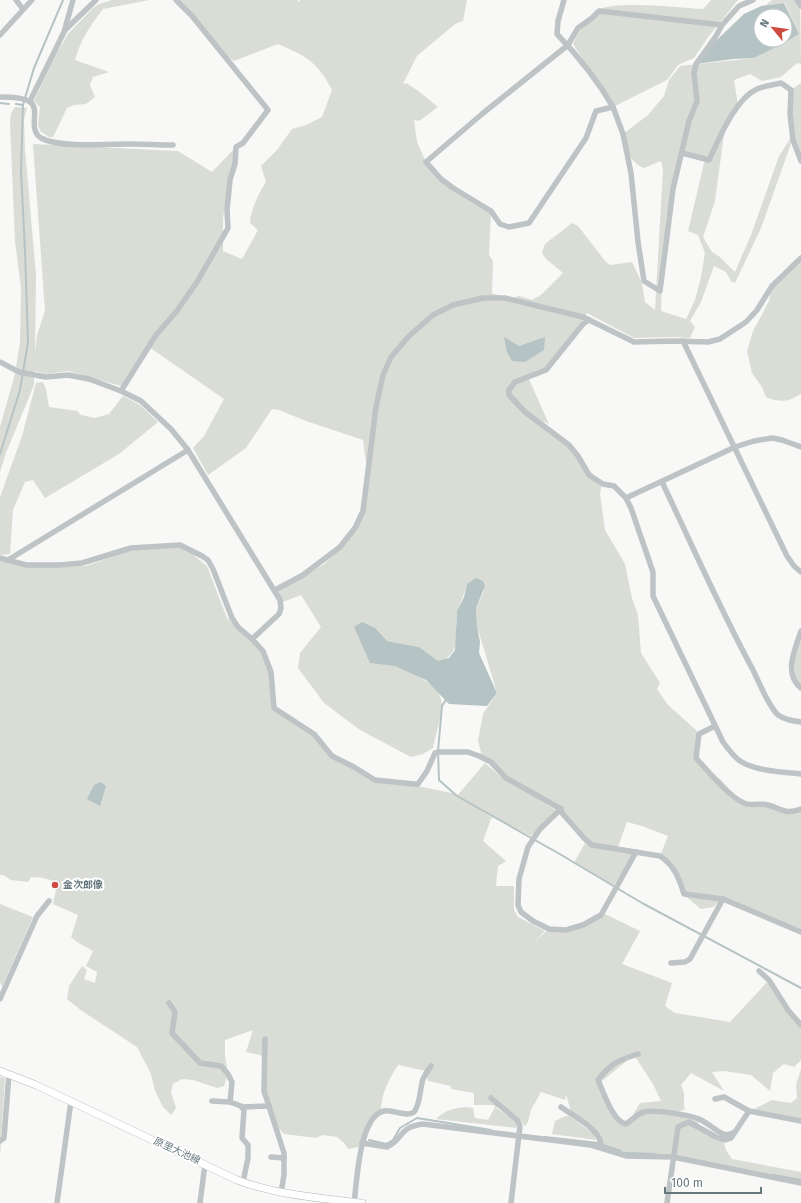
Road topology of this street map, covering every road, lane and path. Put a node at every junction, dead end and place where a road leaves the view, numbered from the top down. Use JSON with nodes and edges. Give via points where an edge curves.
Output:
{"nodes":[{"id":1,"x":16,"y":0,"type":"edge"},
{"id":2,"x":32,"y":0,"type":"edge"},
{"id":3,"x":73,"y":0,"type":"edge"},
{"id":4,"x":96,"y":0,"type":"edge"},
{"id":5,"x":176,"y":0,"type":"edge"},
{"id":6,"x":564,"y":0,"type":"edge"},
{"id":7,"x":753,"y":0,"type":"edge"},
{"id":8,"x":797,"y":0,"type":"edge"},
{"id":9,"x":801,"y":6,"type":"edge"},
{"id":10,"x":23,"y":9,"type":"junction"},
{"id":11,"x":722,"y":25,"type":"junction"},
{"id":12,"x":64,"y":32,"type":"junction"},
{"id":13,"x":0,"y":35,"type":"edge"},
{"id":14,"x":568,"y":45,"type":"junction"},
{"id":15,"x":0,"y":97,"type":"edge"},
{"id":16,"x":29,"y":101,"type":"junction"},
{"id":17,"x":613,"y":107,"type":"junction"},
{"id":18,"x":172,"y":145,"type":"dead end"},
{"id":19,"x":682,"y":154,"type":"junction"},
{"id":20,"x":801,"y":161,"type":"edge"},
{"id":21,"x":801,"y":258,"type":"edge"},
{"id":22,"x":589,"y":320,"type":"junction"},
{"id":23,"x":682,"y":341,"type":"junction"},
{"id":24,"x":0,"y":362,"type":"edge"},
{"id":25,"x":121,"y":391,"type":"junction"},
{"id":26,"x":734,"y":447,"type":"junction"},
{"id":27,"x":801,"y":448,"type":"edge"},
{"id":28,"x":188,"y":450,"type":"junction"},
{"id":29,"x":662,"y":482,"type":"junction"},
{"id":30,"x":626,"y":498,"type":"junction"},
{"id":31,"x":0,"y":558,"type":"edge"},
{"id":32,"x":8,"y":560,"type":"junction"},
{"id":33,"x":801,"y":572,"type":"edge"},
{"id":34,"x":275,"y":590,"type":"junction"},
{"id":35,"x":801,"y":631,"type":"edge"},
{"id":36,"x":252,"y":639,"type":"junction"},
{"id":37,"x":801,"y":688,"type":"edge"},
{"id":38,"x":801,"y":722,"type":"edge"},
{"id":39,"x":715,"y":726,"type":"junction"},
{"id":40,"x":801,"y":774,"type":"edge"},
{"id":41,"x":561,"y":809,"type":"junction"},
{"id":42,"x":801,"y":810,"type":"edge"},
{"id":43,"x":636,"y":852,"type":"junction"},
{"id":44,"x":723,"y":899,"type":"junction"},
{"id":45,"x":49,"y":900,"type":"dead end"},
{"id":46,"x":801,"y":932,"type":"edge"},
{"id":47,"x":671,"y":962,"type":"dead end"},
{"id":48,"x":759,"y":971,"type":"dead end"},
{"id":49,"x":0,"y":999,"type":"edge"},
{"id":50,"x":169,"y":1003,"type":"dead end"},
{"id":51,"x":801,"y":1025,"type":"edge"},
{"id":52,"x":265,"y":1039,"type":"dead end"},
{"id":53,"x":638,"y":1054,"type":"dead end"},
{"id":54,"x":431,"y":1066,"type":"dead end"},
{"id":55,"x":0,"y":1071,"type":"edge"},
{"id":56,"x":9,"y":1074,"type":"junction"},
{"id":57,"x":491,"y":1098,"type":"dead end"},
{"id":58,"x":715,"y":1099,"type":"dead end"},
{"id":59,"x":71,"y":1101,"type":"junction"},
{"id":60,"x":212,"y":1101,"type":"dead end"},
{"id":61,"x":230,"y":1102,"type":"junction"},
{"id":62,"x":269,"y":1106,"type":"junction"},
{"id":63,"x":561,"y":1107,"type":"dead end"},
{"id":64,"x":242,"y":1108,"type":"junction"},
{"id":65,"x":749,"y":1111,"type":"junction"},
{"id":66,"x":801,"y":1121,"type":"edge"},
{"id":67,"x":734,"y":1132,"type":"junction"},
{"id":68,"x":519,"y":1136,"type":"junction"},
{"id":69,"x":0,"y":1141,"type":"edge"},
{"id":70,"x":362,"y":1143,"type":"junction"},
{"id":71,"x":600,"y":1147,"type":"junction"},
{"id":72,"x":271,"y":1157,"type":"dead end"},
{"id":73,"x":673,"y":1157,"type":"junction"},
{"id":74,"x":284,"y":1158,"type":"junction"},
{"id":75,"x":205,"y":1164,"type":"junction"},
{"id":76,"x":243,"y":1182,"type":"junction"},
{"id":77,"x":801,"y":1183,"type":"edge"},
{"id":78,"x":281,"y":1192,"type":"junction"},
{"id":79,"x":354,"y":1202,"type":"edge"},
{"id":80,"x":57,"y":1203,"type":"edge"},
{"id":81,"x":200,"y":1203,"type":"edge"},
{"id":82,"x":362,"y":1203,"type":"edge"},
{"id":83,"x":511,"y":1203,"type":"edge"},
{"id":84,"x":667,"y":1203,"type":"edge"}],
"edges":[{"from":1,"to":10,"type":"street"},
{"from":2,"to":10,"type":"street"},
{"from":3,"to":12,"type":"street"},
{"from":4,"to":12,"type":"street"},
{"from":5,"to":25,"type":"street","via":[[192,16],[268,110],[243,143],[236,147],[227,210],[228,228],[197,282],[156,335]]},
{"from":6,"to":14,"type":"street","via":[[557,34]]},
{"from":7,"to":11,"type":"street","via":[[739,6]]},
{"from":8,"to":9,"type":"street"},
{"from":10,"to":13,"type":"street"},
{"from":11,"to":14,"type":"street","via":[[600,11],[578,28]]},
{"from":11,"to":19,"type":"street","via":[[696,64],[694,73],[697,102],[689,121]]},
{"from":12,"to":16,"type":"street"},
{"from":14,"to":17,"type":"street","via":[[597,81]]},
{"from":14,"to":17,"type":"street","via":[[426,162],[441,179],[491,211],[500,224],[510,227],[528,223],[586,138],[596,111]]},
{"from":15,"to":16,"type":"street"},
{"from":16,"to":18,"type":"street","via":[[34,106],[34,130],[39,137],[50,142],[79,145]]},
{"from":17,"to":19,"type":"street","via":[[623,134],[631,173],[644,281],[660,291],[673,189]]},
{"from":19,"to":20,"type":"street","via":[[709,160],[738,105],[755,89],[781,83],[791,90],[792,140]]},
{"from":21,"to":23,"type":"street","via":[[772,286],[757,310],[738,328],[720,339],[708,342]]},
{"from":22,"to":23,"type":"street","via":[[634,342]]},
{"from":22,"to":30,"type":"street","via":[[546,370],[515,382],[509,390],[509,395],[525,412],[569,445],[589,476],[614,486]]},
{"from":22,"to":34,"type":"street","via":[[505,298],[483,298],[453,305],[433,315],[409,336],[391,357],[383,375],[376,407],[363,511],[355,528],[340,547],[303,575]]},
{"from":23,"to":26,"type":"street"},
{"from":24,"to":25,"type":"street","via":[[19,372],[46,377],[68,375],[89,379]]},
{"from":25,"to":28,"type":"street","via":[[141,401],[171,429]]},
{"from":26,"to":27,"type":"street","via":[[772,438]]},
{"from":26,"to":29,"type":"street"},
{"from":26,"to":33,"type":"street","via":[[787,556]]},
{"from":28,"to":32,"type":"street"},
{"from":28,"to":34,"type":"street"},
{"from":29,"to":30,"type":"street"},
{"from":29,"to":38,"type":"street","via":[[768,702],[787,720]]},
{"from":30,"to":39,"type":"street","via":[[653,572],[653,596]]},
{"from":31,"to":32,"type":"street"},
{"from":32,"to":36,"type":"street","via":[[26,565],[60,565],[82,563],[131,548],[180,545],[208,560],[232,618]]},
{"from":34,"to":36,"type":"street","via":[[281,608]]},
{"from":35,"to":37,"type":"street","via":[[791,661],[792,674]]},
{"from":36,"to":41,"type":"street","via":[[263,651],[271,672],[274,708],[314,734],[332,756],[375,780],[418,784],[435,753],[468,752],[491,762],[506,778]]},
{"from":39,"to":40,"type":"street","via":[[723,742],[739,760],[756,768]]},
{"from":39,"to":42,"type":"street","via":[[699,734],[696,758],[731,795],[744,804],[764,804],[782,811]]},
{"from":41,"to":43,"type":"street","via":[[592,845]]},
{"from":41,"to":43,"type":"street","via":[[540,829],[528,846],[519,879],[518,905],[521,912],[533,921],[549,929],[566,930],[583,925],[601,915]]},
{"from":43,"to":44,"type":"street","via":[[660,856],[669,862],[680,880],[684,894]]},
{"from":44,"to":46,"type":"street"},
{"from":44,"to":47,"type":"street","via":[[690,959],[685,962]]},
{"from":45,"to":49,"type":"street","via":[[37,916]]},
{"from":48,"to":51,"type":"street","via":[[769,980]]},
{"from":50,"to":61,"type":"street","via":[[175,1012],[172,1033],[200,1063],[221,1066],[228,1074],[232,1082]]},
{"from":52,"to":62,"type":"street","via":[[264,1091]]},
{"from":53,"to":67,"type":"street","via":[[617,1061],[604,1071],[598,1080],[605,1097],[622,1123],[626,1124],[645,1111],[664,1112],[698,1118],[723,1134]]},
{"from":54,"to":70,"type":"street","via":[[423,1079],[417,1107],[413,1112],[408,1114],[382,1111],[370,1122]]},
{"from":55,"to":56,"type":"main road","name":"原里大池線"},
{"from":56,"to":59,"type":"main road","name":"原里大池線"},
{"from":56,"to":69,"type":"street","via":[[4,1138]]},
{"from":57,"to":68,"type":"street","via":[[517,1120],[520,1126]]},
{"from":58,"to":65,"type":"street","via":[[724,1098]]},
{"from":59,"to":75,"type":"main road","name":"原里大池線"},
{"from":59,"to":80,"type":"street"},
{"from":60,"to":61,"type":"street"},
{"from":61,"to":64,"type":"street"},
{"from":62,"to":64,"type":"street"},
{"from":62,"to":74,"type":"street"},
{"from":63,"to":71,"type":"street","via":[[594,1131],[600,1138]]},
{"from":64,"to":76,"type":"street","via":[[242,1138],[248,1145]]},
{"from":65,"to":66,"type":"street"},
{"from":65,"to":67,"type":"street"},
{"from":67,"to":73,"type":"street","via":[[731,1138],[725,1140],[689,1122],[678,1127]]},
{"from":68,"to":70,"type":"street","via":[[423,1124],[409,1127],[396,1142],[387,1147]]},
{"from":68,"to":71,"type":"street"},
{"from":68,"to":83,"type":"street"},
{"from":70,"to":79,"type":"street"},
{"from":71,"to":73,"type":"street","via":[[627,1156]]},
{"from":72,"to":74,"type":"street"},
{"from":73,"to":77,"type":"street"},
{"from":73,"to":84,"type":"street"},
{"from":74,"to":78,"type":"street"},
{"from":75,"to":76,"type":"main road","name":"原里大池線"},
{"from":75,"to":81,"type":"street"},
{"from":76,"to":78,"type":"main road","name":"原里大池線"},
{"from":78,"to":79,"type":"main road","name":"原里大池線"},
{"from":79,"to":82,"type":"main road","name":"原里大池線"}]}
